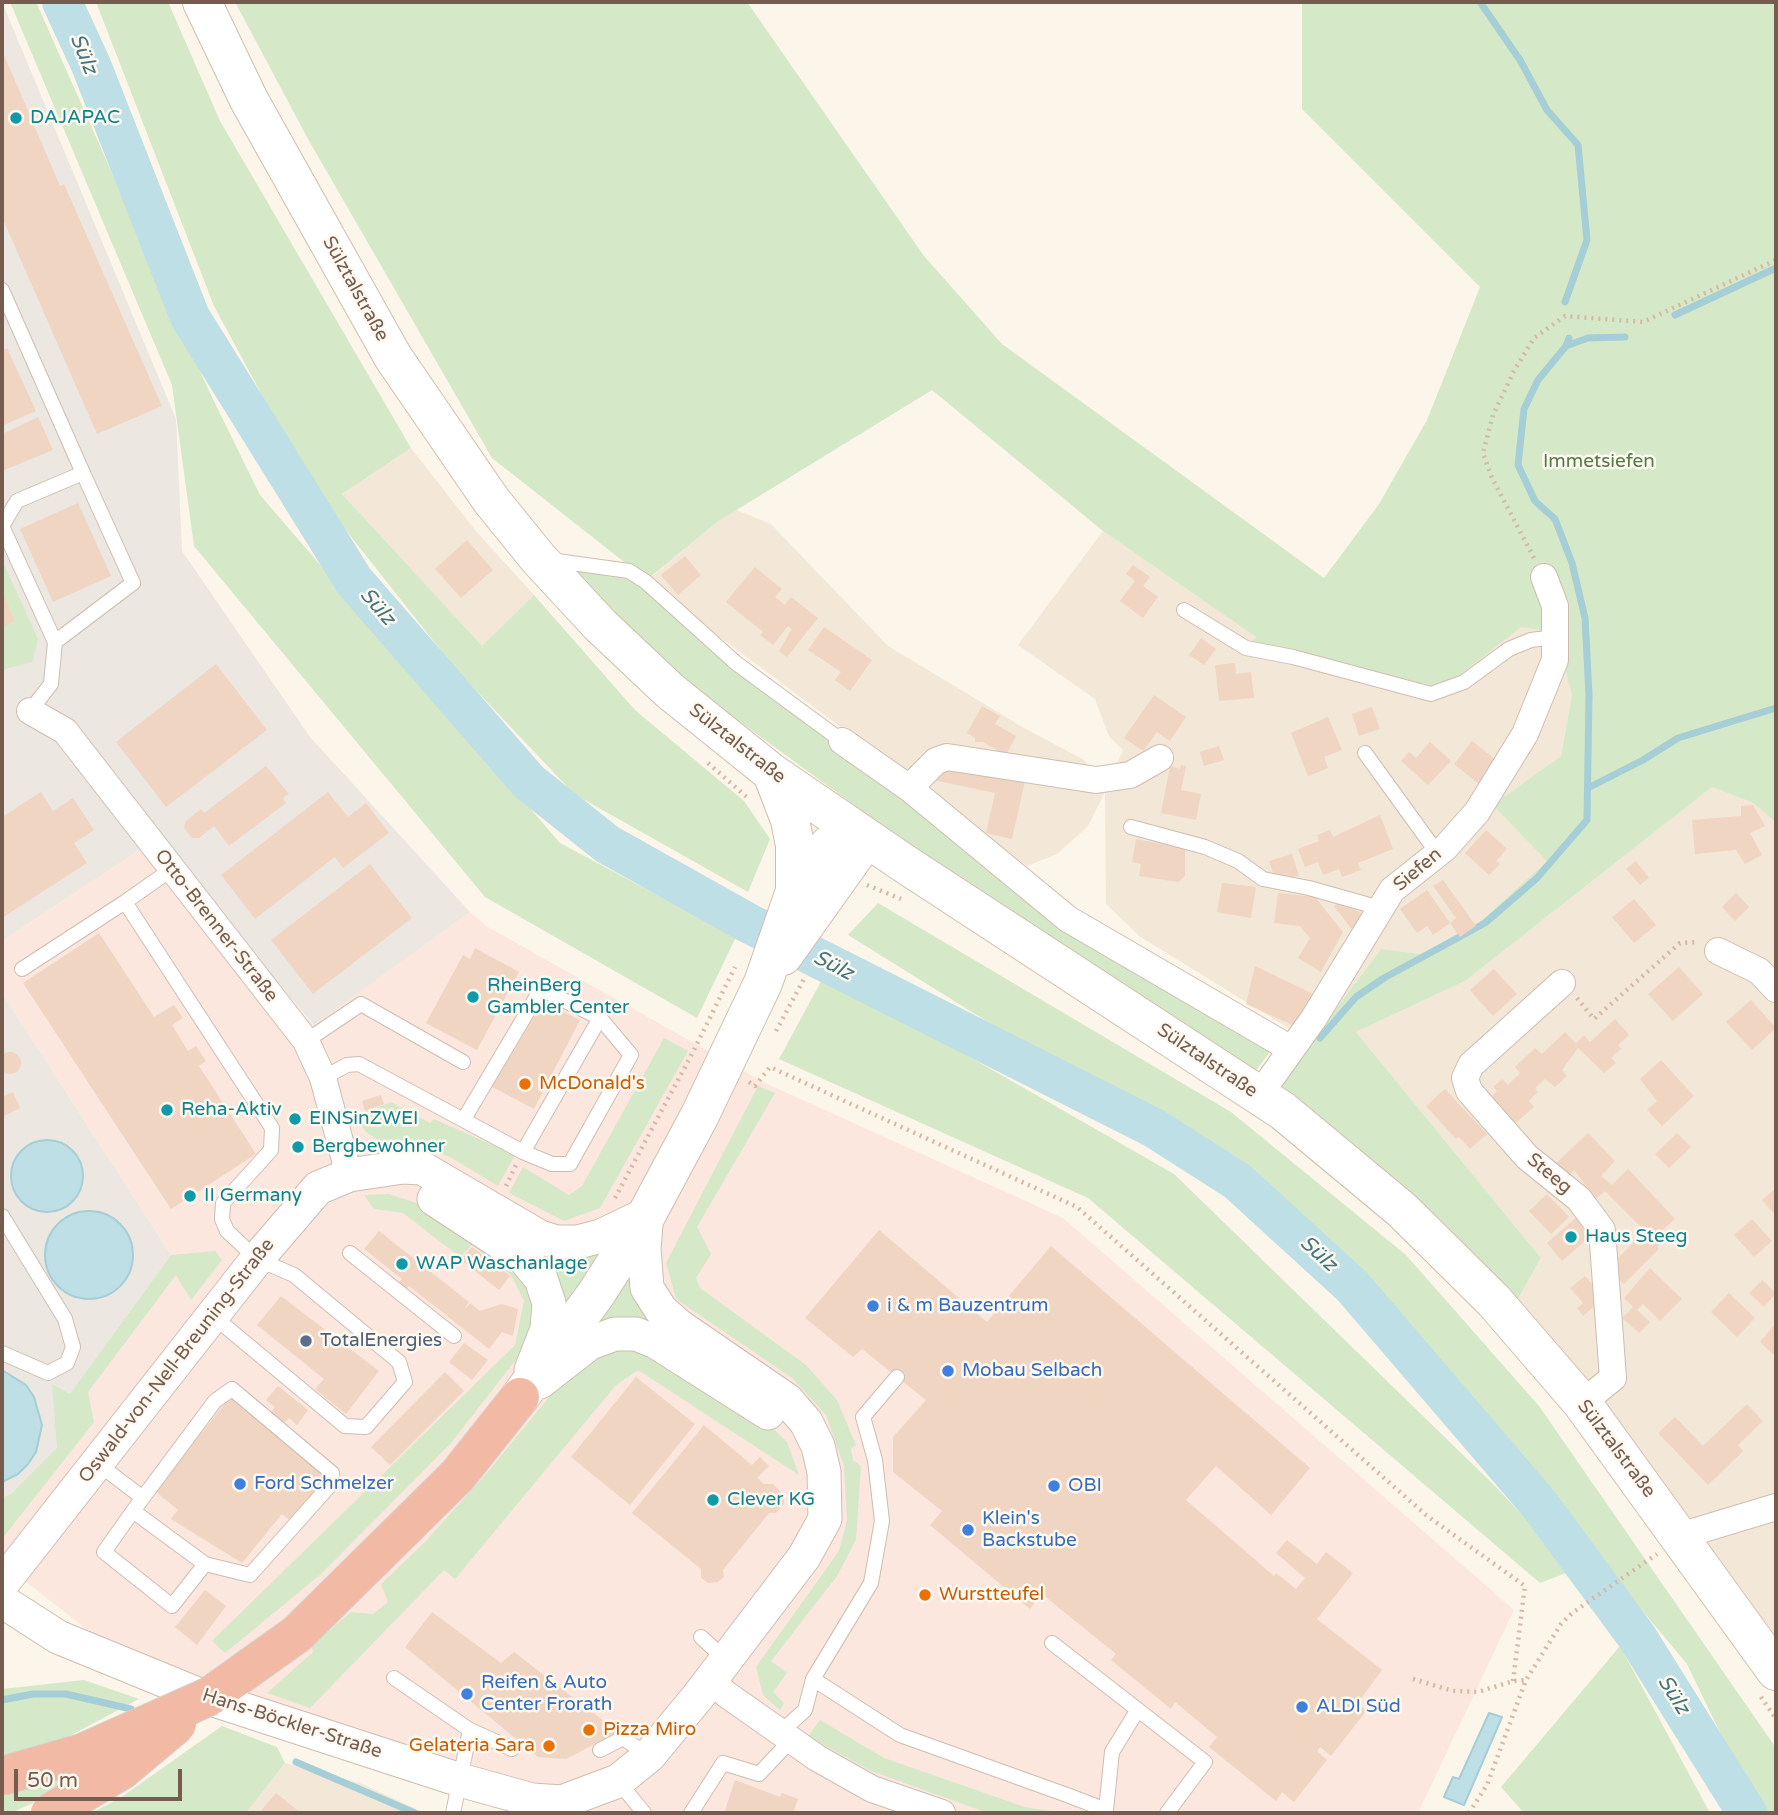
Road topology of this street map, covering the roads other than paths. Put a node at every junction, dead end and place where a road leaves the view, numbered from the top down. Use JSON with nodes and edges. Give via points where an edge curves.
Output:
{"nodes":[{"id":1,"x":202,"y":2,"type":"edge"},
{"id":2,"x":2,"y":290,"type":"edge"},
{"id":3,"x":83,"y":473,"type":"junction"},
{"id":4,"x":538,"y":558,"type":"junction"},
{"id":5,"x":1544,"y":577,"type":"road end"},
{"id":6,"x":1184,"y":610,"type":"dead end"},
{"id":7,"x":1555,"y":637,"type":"junction"},
{"id":8,"x":55,"y":642,"type":"junction"},
{"id":9,"x":30,"y":711,"type":"joint"},
{"id":10,"x":842,"y":741,"type":"joint"},
{"id":11,"x":1365,"y":753,"type":"dead end"},
{"id":12,"x":1160,"y":758,"type":"dead end"},
{"id":13,"x":772,"y":773,"type":"junction"},
{"id":14,"x":909,"y":788,"type":"junction"},
{"id":15,"x":1131,"y":827,"type":"dead end"},
{"id":16,"x":863,"y":835,"type":"junction"},
{"id":17,"x":1438,"y":854,"type":"junction"},
{"id":18,"x":172,"y":869,"type":"junction"},
{"id":19,"x":809,"y":898,"type":"junction"},
{"id":20,"x":125,"y":902,"type":"junction"},
{"id":21,"x":1380,"y":908,"type":"junction"},
{"id":22,"x":1718,"y":951,"type":"road end"},
{"id":23,"x":22,"y":969,"type":"dead end"},
{"id":24,"x":1562,"y":984,"type":"road end"},
{"id":25,"x":1776,"y":989,"type":"edge"},
{"id":26,"x":600,"y":1018,"type":"junction"},
{"id":27,"x":306,"y":1041,"type":"junction"},
{"id":28,"x":1292,"y":1049,"type":"junction"},
{"id":29,"x":463,"y":1062,"type":"dead end"},
{"id":30,"x":323,"y":1077,"type":"junction"},
{"id":31,"x":1259,"y":1095,"type":"junction"},
{"id":32,"x":464,"y":1119,"type":"junction"},
{"id":33,"x":523,"y":1152,"type":"junction"},
{"id":34,"x":362,"y":1173,"type":"junction"},
{"id":35,"x":647,"y":1214,"type":"junction"},
{"id":36,"x":2,"y":1216,"type":"edge"},
{"id":37,"x":350,"y":1253,"type":"dead end"},
{"id":38,"x":257,"y":1259,"type":"junction"},
{"id":39,"x":213,"y":1316,"type":"junction"},
{"id":40,"x":454,"y":1336,"type":"dead end"},
{"id":41,"x":2,"y":1353,"type":"edge"},
{"id":42,"x":897,"y":1377,"type":"dead end"},
{"id":43,"x":520,"y":1397,"type":"junction"},
{"id":44,"x":1582,"y":1403,"type":"junction"},
{"id":45,"x":97,"y":1463,"type":"junction"},
{"id":46,"x":143,"y":1498,"type":"junction"},
{"id":47,"x":1776,"y":1507,"type":"edge"},
{"id":48,"x":134,"y":1511,"type":"junction"},
{"id":49,"x":814,"y":1541,"type":"junction"},
{"id":50,"x":1670,"y":1544,"type":"junction"},
{"id":51,"x":205,"y":1564,"type":"junction"},
{"id":52,"x":2,"y":1584,"type":"edge"},
{"id":53,"x":2,"y":1601,"type":"edge"},
{"id":54,"x":701,"y":1637,"type":"dead end"},
{"id":55,"x":1052,"y":1643,"type":"dead end"},
{"id":56,"x":718,"y":1670,"type":"junction"},
{"id":57,"x":1776,"y":1671,"type":"edge"},
{"id":58,"x":394,"y":1678,"type":"dead end"},
{"id":59,"x":813,"y":1679,"type":"junction"},
{"id":60,"x":210,"y":1696,"type":"junction"},
{"id":61,"x":1137,"y":1711,"type":"junction"},
{"id":62,"x":470,"y":1730,"type":"junction"},
{"id":63,"x":786,"y":1735,"type":"junction"},
{"id":64,"x":512,"y":1749,"type":"dead end"},
{"id":65,"x":600,"y":1750,"type":"dead end"},
{"id":66,"x":649,"y":1756,"type":"junction"},
{"id":67,"x":2,"y":1776,"type":"edge"},
{"id":68,"x":460,"y":1780,"type":"junction"},
{"id":69,"x":601,"y":1793,"type":"junction"},
{"id":70,"x":1106,"y":1811,"type":"edge"},
{"id":71,"x":50,"y":1813,"type":"edge"},
{"id":72,"x":453,"y":1813,"type":"edge"},
{"id":73,"x":644,"y":1813,"type":"edge"},
{"id":74,"x":691,"y":1813,"type":"edge"},
{"id":75,"x":942,"y":1813,"type":"edge"},
{"id":76,"x":1167,"y":1813,"type":"edge"}],
"edges":[{"from":1,"to":4,"type":"main road","name":"Sülztalstraße","via":[[249,100],[393,358],[459,457]]},
{"from":2,"to":3,"type":"lane"},
{"from":3,"to":8,"type":"lane","via":[[133,583]]},
{"from":3,"to":8,"type":"lane","via":[[17,502],[2,526]]},
{"from":4,"to":10,"type":"lane","via":[[629,571],[736,663]]},
{"from":4,"to":13,"type":"main road","name":"Sülztalstraße","via":[[670,691]]},
{"from":5,"to":7,"type":"street","name":"Siefen","via":[[1555,606]]},
{"from":6,"to":7,"type":"lane","via":[[1246,649],[1431,694],[1464,682],[1509,649]]},
{"from":7,"to":17,"type":"street","name":"Siefen","via":[[1555,660],[1525,734],[1477,812]]},
{"from":8,"to":9,"type":"lane","via":[[51,684]]},
{"from":9,"to":18,"type":"street","name":"Otto-Brenner-Straße","via":[[65,731]]},
{"from":10,"to":14,"type":"street"},
{"from":11,"to":17,"type":"lane"},
{"from":12,"to":14,"type":"street","via":[[1130,775],[1096,780],[947,757],[936,761]]},
{"from":13,"to":16,"type":"main road","name":"Sülztalstraße"},
{"from":13,"to":19,"type":"main road","via":[[790,820]]},
{"from":14,"to":28,"type":"street","via":[[1068,919]]},
{"from":15,"to":21,"type":"lane","via":[[1205,847],[1238,861],[1263,879]]},
{"from":16,"to":19,"type":"main road","via":[[837,840],[821,851],[807,869]]},
{"from":16,"to":31,"type":"main road","name":"Sülztalstraße"},
{"from":17,"to":21,"type":"street","name":"Siefen","via":[[1392,890]]},
{"from":18,"to":20,"type":"lane"},
{"from":18,"to":27,"type":"street","name":"Otto-Brenner-Straße"},
{"from":19,"to":35,"type":"main road","via":[[763,983],[742,1080]]},
{"from":20,"to":23,"type":"lane"},
{"from":20,"to":38,"type":"lane","via":[[272,1128],[271,1150],[223,1203],[227,1231]]},
{"from":21,"to":28,"type":"street","name":"Siefen"},
{"from":22,"to":25,"type":"street","via":[[1759,971]]},
{"from":24,"to":44,"type":"street","name":"Steeg","via":[[1471,1065],[1465,1078],[1469,1091],[1527,1157],[1579,1199],[1602,1230],[1613,1378]]},
{"from":26,"to":32,"type":"lane","via":[[541,989]]},
{"from":26,"to":33,"type":"lane"},
{"from":26,"to":33,"type":"lane","via":[[631,1055],[595,1124],[570,1164],[552,1164]]},
{"from":27,"to":29,"type":"lane","via":[[361,1004]]},
{"from":27,"to":30,"type":"street","name":"Otto-Brenner-Straße"},
{"from":28,"to":31,"type":"street","name":"Siefen"},
{"from":30,"to":32,"type":"lane","via":[[359,1064]]},
{"from":30,"to":34,"type":"street","name":"Otto-Brenner-Straße"},
{"from":31,"to":44,"type":"main road","name":"Sülztalstraße","via":[[1346,1162],[1433,1239]]},
{"from":32,"to":33,"type":"lane"},
{"from":34,"to":35,"type":"street","via":[[422,1168],[556,1242],[601,1236]]},
{"from":34,"to":38,"type":"street","name":"Oswald-von-Nell-Breuning-Straße","via":[[318,1188]]},
{"from":34,"to":43,"type":"street","via":[[451,1208],[524,1258],[541,1279],[549,1303],[547,1329]]},
{"from":35,"to":43,"type":"main road","via":[[589,1304]]},
{"from":35,"to":49,"type":"street","name":"Hans-Böckler-Straße","via":[[644,1271],[647,1288],[661,1310],[787,1400],[806,1422],[824,1472],[824,1518]]},
{"from":36,"to":41,"type":"lane","via":[[65,1319],[73,1347],[67,1363],[48,1373]]},
{"from":37,"to":40,"type":"lane"},
{"from":38,"to":39,"type":"street","name":"Oswald-von-Nell-Breuning-Straße"},
{"from":38,"to":39,"type":"lane","via":[[294,1275],[399,1362],[405,1382],[366,1427],[345,1426]]},
{"from":39,"to":45,"type":"street","name":"Oswald-von-Nell-Breuning-Straße"},
{"from":42,"to":59,"type":"lane","via":[[863,1417],[875,1460],[882,1521],[871,1583]]},
{"from":43,"to":49,"type":"street","via":[[590,1343],[615,1334],[636,1334],[656,1342],[772,1415],[788,1434],[810,1476]]},
{"from":43,"to":60,"type":"highway","via":[[458,1475],[297,1634]]},
{"from":44,"to":50,"type":"main road","name":"Sülztalstraße"},
{"from":45,"to":46,"type":"lane"},
{"from":45,"to":52,"type":"street","name":"Oswald-von-Nell-Breuning-Straße"},
{"from":46,"to":48,"type":"lane"},
{"from":46,"to":51,"type":"lane","via":[[215,1401],[232,1389],[332,1473],[333,1482],[250,1575]]},
{"from":47,"to":50,"type":"street"},
{"from":48,"to":51,"type":"lane"},
{"from":48,"to":51,"type":"lane","via":[[104,1552],[172,1606]]},
{"from":49,"to":56,"type":"street","name":"Hans-Böckler-Straße"},
{"from":50,"to":57,"type":"main road","name":"Sülztalstraße"},
{"from":53,"to":68,"type":"street","name":"Hans-Böckler-Straße","via":[[58,1637],[202,1696]]},
{"from":54,"to":56,"type":"lane"},
{"from":55,"to":61,"type":"lane"},
{"from":56,"to":63,"type":"street","via":[[726,1694]]},
{"from":56,"to":66,"type":"street","name":"Hans-Böckler-Straße"},
{"from":58,"to":62,"type":"lane"},
{"from":59,"to":63,"type":"lane","via":[[805,1710]]},
{"from":59,"to":70,"type":"lane","via":[[900,1735]]},
{"from":60,"to":67,"type":"highway","bridge":true,"via":[[82,1753]]},
{"from":60,"to":71,"type":"highway","bridge":true,"via":[[122,1770]]},
{"from":61,"to":70,"type":"lane","via":[[1112,1752]]},
{"from":61,"to":76,"type":"lane","via":[[1205,1762]]},
{"from":62,"to":64,"type":"lane"},
{"from":62,"to":68,"type":"lane"},
{"from":63,"to":74,"type":"lane","via":[[759,1774],[723,1763]]},
{"from":63,"to":75,"type":"street","via":[[817,1759],[872,1789]]},
{"from":65,"to":66,"type":"lane","via":[[623,1738]]},
{"from":66,"to":69,"type":"street","name":"Hans-Böckler-Straße"},
{"from":68,"to":69,"type":"street","name":"Hans-Böckler-Straße","via":[[532,1800],[562,1802]]},
{"from":68,"to":72,"type":"lane"},
{"from":69,"to":73,"type":"lane"}]}
